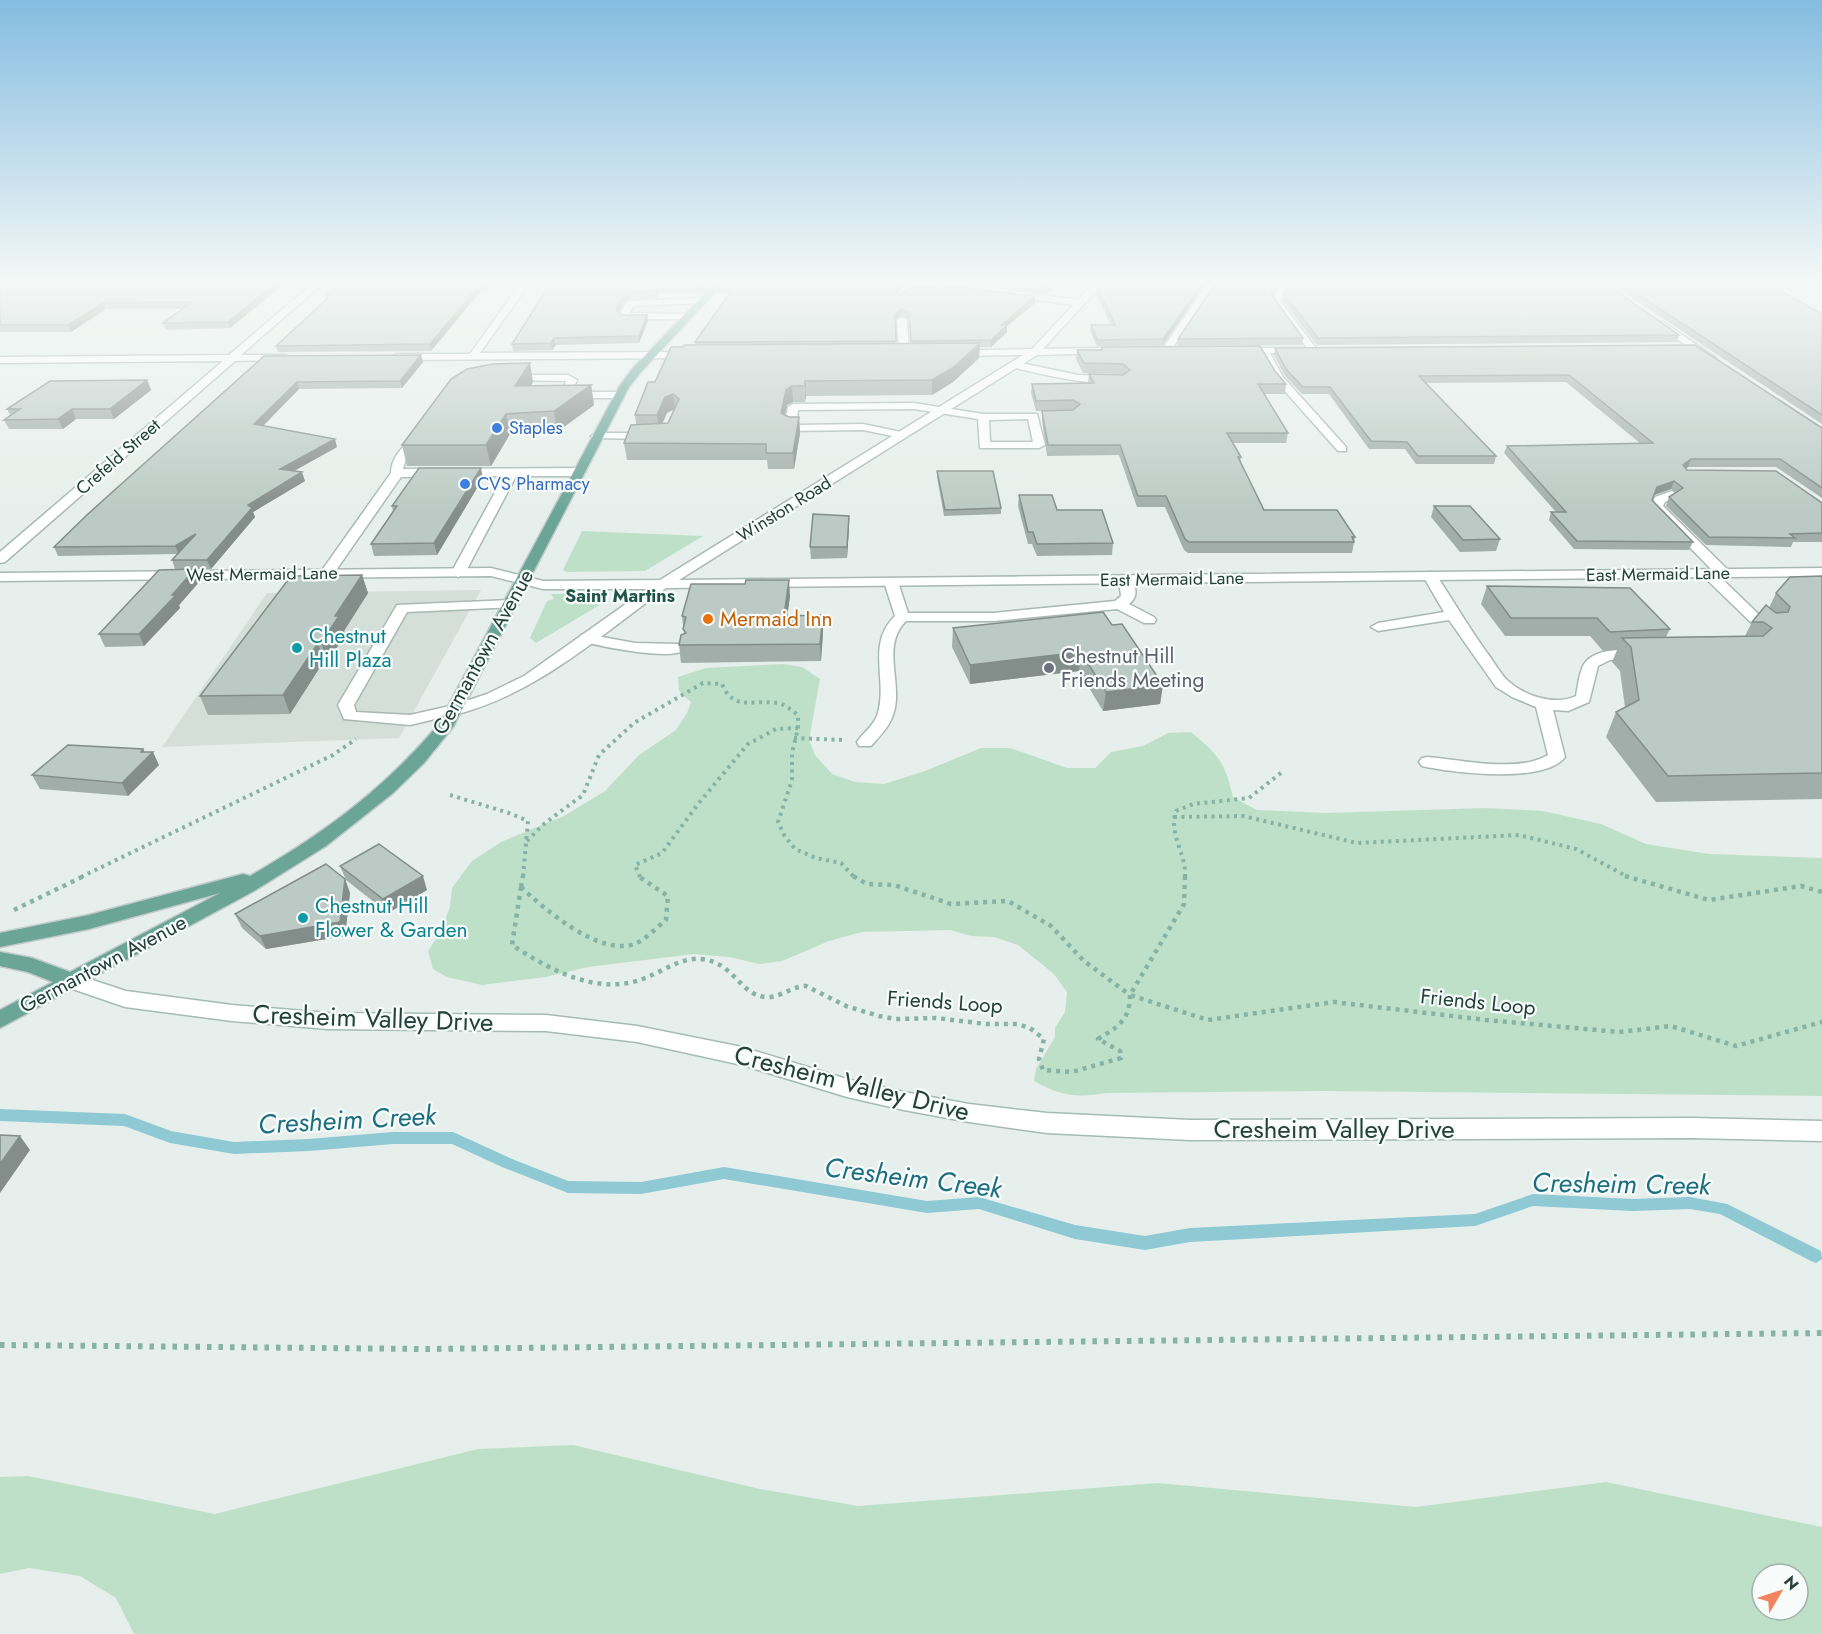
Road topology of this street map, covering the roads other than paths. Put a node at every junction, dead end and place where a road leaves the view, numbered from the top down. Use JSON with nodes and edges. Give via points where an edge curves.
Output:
{"nodes":[{"id":1,"x":230,"y":360,"type":"edge"},
{"id":2,"x":646,"y":360,"type":"edge"},
{"id":3,"x":1023,"y":360,"type":"edge"},
{"id":4,"x":1269,"y":360,"type":"edge"},
{"id":5,"x":1715,"y":360,"type":"edge"},
{"id":6,"x":1721,"y":364,"type":"edge"},
{"id":7,"x":1016,"y":365,"type":"junction"},
{"id":8,"x":500,"y":378,"type":"edge"},
{"id":9,"x":1122,"y":379,"type":"edge"},
{"id":10,"x":619,"y":395,"type":"junction"},
{"id":11,"x":942,"y":410,"type":"junction"},
{"id":12,"x":983,"y":417,"type":"junction"},
{"id":13,"x":423,"y":431,"type":"edge"},
{"id":14,"x":902,"y":435,"type":"junction"},
{"id":15,"x":597,"y":436,"type":"junction"},
{"id":16,"x":664,"y":436,"type":"edge"},
{"id":17,"x":1342,"y":449,"type":"dead end"},
{"id":18,"x":513,"y":472,"type":"junction"},
{"id":19,"x":579,"y":472,"type":"junction"},
{"id":20,"x":397,"y":473,"type":"junction"},
{"id":21,"x":1672,"y":495,"type":"edge"},
{"id":22,"x":0,"y":559,"type":"edge"},
{"id":23,"x":1822,"y":572,"type":"edge"},
{"id":24,"x":327,"y":573,"type":"junction"},
{"id":25,"x":458,"y":573,"type":"junction"},
{"id":26,"x":1708,"y":573,"type":"junction"},
{"id":27,"x":1723,"y":573,"type":"junction"},
{"id":28,"x":1430,"y":576,"type":"junction"},
{"id":29,"x":0,"y":577,"type":"edge"},
{"id":30,"x":523,"y":580,"type":"junction"},
{"id":31,"x":1126,"y":580,"type":"junction"},
{"id":32,"x":891,"y":582,"type":"junction"},
{"id":33,"x":663,"y":584,"type":"junction"},
{"id":34,"x":511,"y":604,"type":"junction"},
{"id":35,"x":1119,"y":605,"type":"junction"},
{"id":36,"x":1453,"y":615,"type":"junction"},
{"id":37,"x":902,"y":617,"type":"junction"},
{"id":38,"x":1149,"y":620,"type":"dead end"},
{"id":39,"x":1378,"y":627,"type":"dead end"},
{"id":40,"x":1769,"y":632,"type":"edge"},
{"id":41,"x":586,"y":639,"type":"junction"},
{"id":42,"x":678,"y":649,"type":"edge"},
{"id":43,"x":1650,"y":655,"type":"edge"},
{"id":44,"x":1543,"y":704,"type":"junction"},
{"id":45,"x":454,"y":710,"type":"junction"},
{"id":46,"x":865,"y":742,"type":"road end"},
{"id":47,"x":1428,"y":762,"type":"dead end"},
{"id":48,"x":270,"y":873,"type":"junction"},
{"id":49,"x":0,"y":940,"type":"edge"},
{"id":50,"x":0,"y":959,"type":"edge"},
{"id":51,"x":71,"y":981,"type":"junction"},
{"id":52,"x":0,"y":1020,"type":"edge"},
{"id":53,"x":1822,"y":1131,"type":"edge"}],
"edges":[{"from":1,"to":22,"type":"street","name":"Crefeld Street"},
{"from":2,"to":10,"type":"main road","name":"Germantown Avenue"},
{"from":3,"to":7,"type":"street","name":"Winston Road"},
{"from":4,"to":17,"type":"street","via":[[1279,378]]},
{"from":5,"to":6,"type":"street"},
{"from":7,"to":9,"type":"street","via":[[1078,378]]},
{"from":7,"to":11,"type":"street","name":"Winston Road"},
{"from":8,"to":10,"type":"street","via":[[567,378],[572,380],[569,388],[576,395]]},
{"from":10,"to":15,"type":"main road","name":"Germantown Avenue"},
{"from":11,"to":12,"type":"street"},
{"from":11,"to":14,"type":"street","name":"Winston Road"},
{"from":11,"to":14,"type":"street","via":[[904,406],[793,407],[790,428],[863,428]]},
{"from":12,"to":12,"type":"street","via":[[984,446],[1039,445],[1038,416]]},
{"from":13,"to":20,"type":"street","via":[[399,461]]},
{"from":14,"to":33,"type":"street","name":"Winston Road"},
{"from":15,"to":16,"type":"street"},
{"from":15,"to":19,"type":"main road","name":"Germantown Avenue"},
{"from":18,"to":19,"type":"street"},
{"from":18,"to":20,"type":"street"},
{"from":18,"to":25,"type":"street"},
{"from":19,"to":30,"type":"main road","name":"Germantown Avenue"},
{"from":20,"to":24,"type":"street"},
{"from":21,"to":27,"type":"street","via":[[1659,500],[1657,507]]},
{"from":23,"to":27,"type":"street","name":"East Mermaid Lane"},
{"from":24,"to":25,"type":"street","name":"West Mermaid Lane"},
{"from":24,"to":29,"type":"street","name":"West Mermaid Lane"},
{"from":25,"to":30,"type":"street","name":"West Mermaid Lane","via":[[501,573]]},
{"from":26,"to":27,"type":"street","name":"East Mermaid Lane"},
{"from":26,"to":28,"type":"street","name":"East Mermaid Lane"},
{"from":26,"to":40,"type":"street"},
{"from":28,"to":31,"type":"street","name":"East Mermaid Lane"},
{"from":28,"to":36,"type":"street"},
{"from":30,"to":33,"type":"street","name":"East Mermaid Lane","via":[[550,585]]},
{"from":30,"to":34,"type":"main road","name":"Germantown Avenue"},
{"from":31,"to":32,"type":"street","name":"East Mermaid Lane"},
{"from":31,"to":35,"type":"street","via":[[1128,598]]},
{"from":32,"to":33,"type":"street","name":"East Mermaid Lane"},
{"from":32,"to":37,"type":"street"},
{"from":33,"to":41,"type":"street","name":"Winston Road"},
{"from":34,"to":45,"type":"main road","name":"Germantown Avenue"},
{"from":34,"to":45,"type":"street","name":"Winston Road","via":[[402,608],[346,705],[350,716],[379,719],[410,720]]},
{"from":35,"to":37,"type":"street","via":[[994,617]]},
{"from":35,"to":38,"type":"street"},
{"from":36,"to":39,"type":"street"},
{"from":36,"to":44,"type":"street","via":[[1502,684]]},
{"from":37,"to":46,"type":"street","via":[[888,630],[885,715]]},
{"from":41,"to":42,"type":"street"},
{"from":41,"to":45,"type":"street","name":"Winston Road","via":[[510,690]]},
{"from":43,"to":44,"type":"street","via":[[1595,660],[1583,699],[1568,706]]},
{"from":44,"to":47,"type":"street","via":[[1557,757],[1550,764],[1520,769]]},
{"from":45,"to":48,"type":"main road","name":"Germantown Avenue","via":[[430,747],[389,789]]},
{"from":48,"to":49,"type":"main road","via":[[89,922]]},
{"from":48,"to":51,"type":"main road","name":"Germantown Avenue"},
{"from":50,"to":51,"type":"main road","name":"Cresheim Valley Drive","via":[[32,965]]},
{"from":51,"to":52,"type":"main road","name":"Germantown Avenue"},
{"from":51,"to":53,"type":"street","name":"Cresheim Valley Drive","via":[[125,999],[328,1021],[546,1023],[628,1033],[742,1056],[904,1101],[1047,1123],[1211,1130]]}]}
